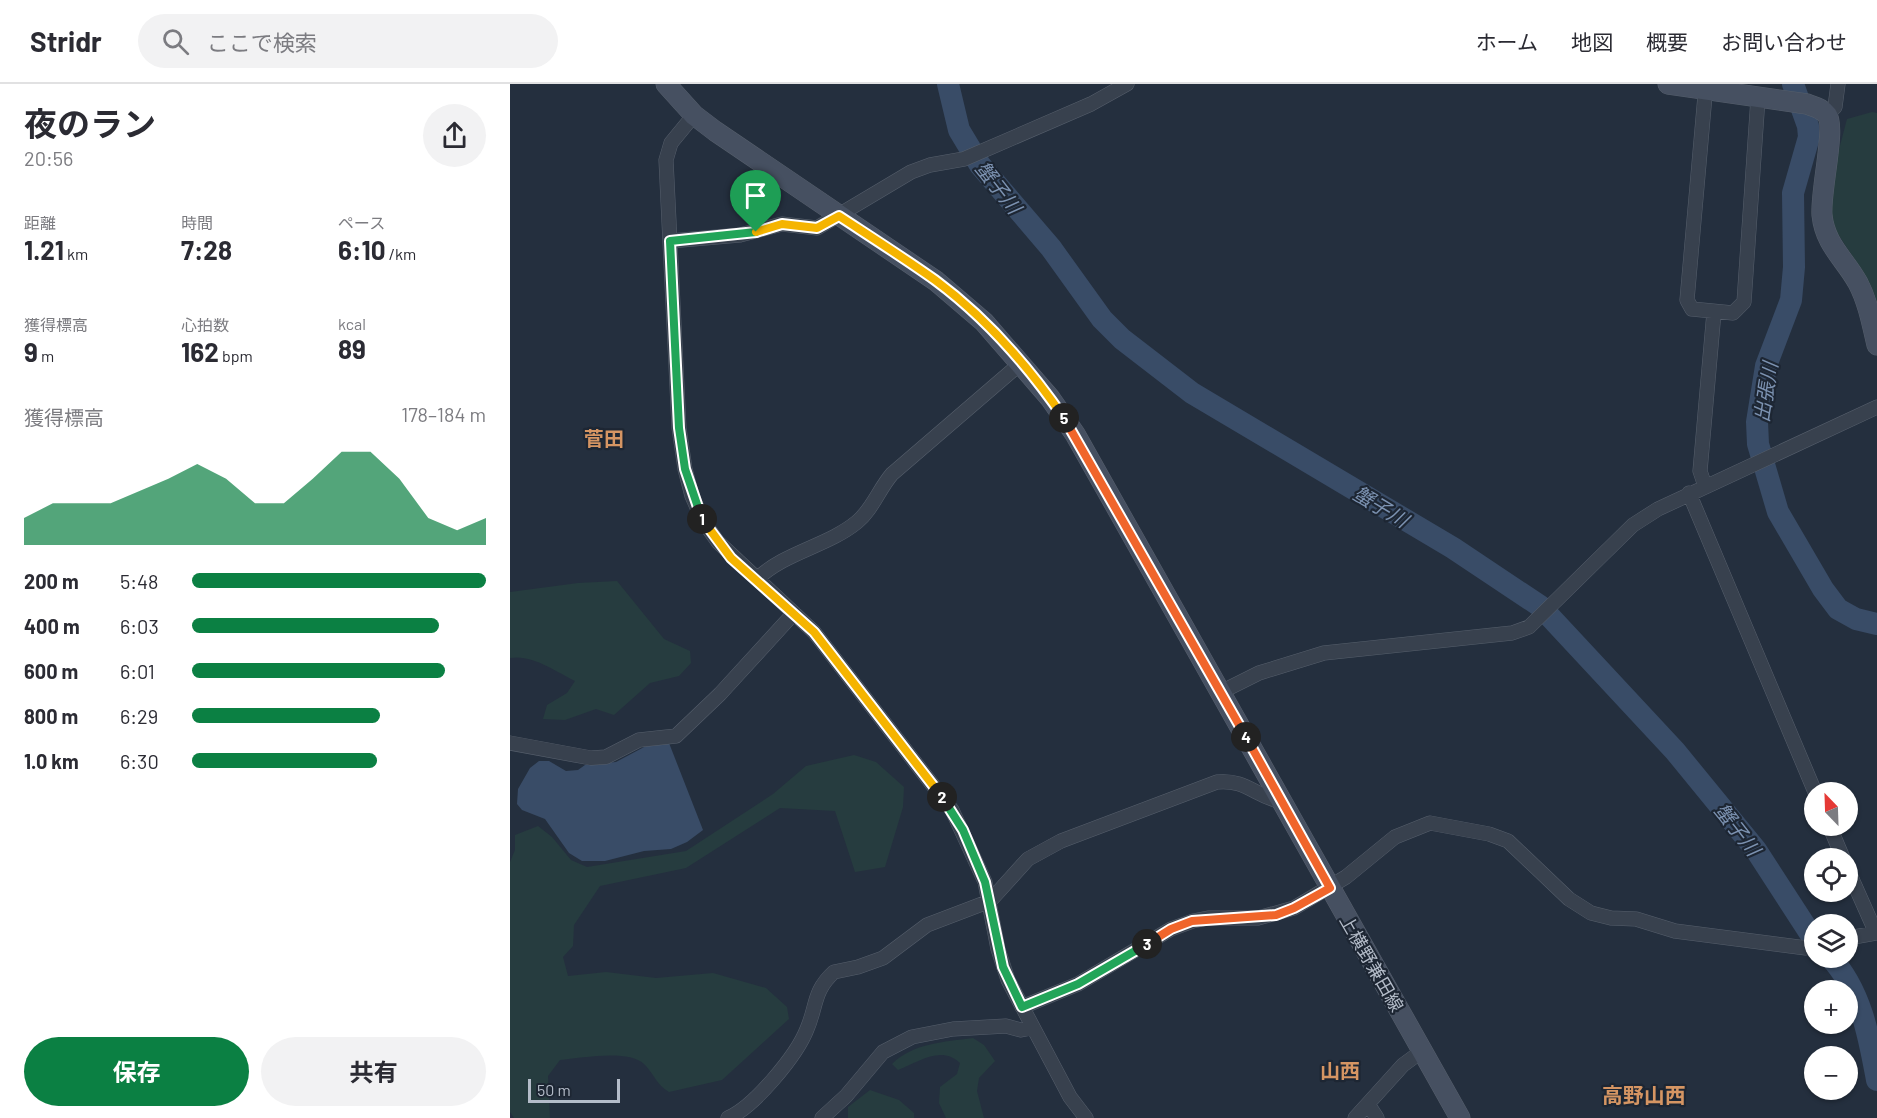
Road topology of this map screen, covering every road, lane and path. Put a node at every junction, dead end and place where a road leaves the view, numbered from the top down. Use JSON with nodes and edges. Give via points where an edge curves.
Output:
{"nodes":[{"id":1,"x":666,"y":84,"type":"edge"},
{"id":2,"x":1127,"y":84,"type":"edge"},
{"id":3,"x":1670,"y":84,"type":"edge"},
{"id":4,"x":1838,"y":84,"type":"edge"},
{"id":5,"x":1706,"y":87,"type":"edge"},
{"id":6,"x":1758,"y":98,"type":"junction"},
{"id":7,"x":694,"y":115,"type":"junction"},
{"id":8,"x":1827,"y":115,"type":"junction"},
{"id":9,"x":839,"y":216,"type":"junction"},
{"id":10,"x":670,"y":241,"type":"junction"},
{"id":11,"x":1714,"y":312,"type":"junction"},
{"id":12,"x":1877,"y":345,"type":"edge"},
{"id":13,"x":1021,"y":363,"type":"junction"},
{"id":14,"x":1877,"y":407,"type":"edge"},
{"id":15,"x":1705,"y":486,"type":"junction"},
{"id":16,"x":1689,"y":493,"type":"junction"},
{"id":17,"x":757,"y":579,"type":"junction"},
{"id":18,"x":794,"y":613,"type":"junction"},
{"id":19,"x":1221,"y":692,"type":"junction"},
{"id":20,"x":510,"y":743,"type":"edge"},
{"id":21,"x":1811,"y":782,"type":"edge"},
{"id":22,"x":1283,"y":802,"type":"junction"},
{"id":23,"x":1330,"y":888,"type":"junction"},
{"id":24,"x":1858,"y":892,"type":"edge"},
{"id":25,"x":990,"y":901,"type":"junction"},
{"id":26,"x":1876,"y":933,"type":"edge"},
{"id":27,"x":1858,"y":936,"type":"edge"},
{"id":28,"x":1804,"y":945,"type":"edge"},
{"id":29,"x":1022,"y":1007,"type":"junction"},
{"id":30,"x":1031,"y":1028,"type":"junction"},
{"id":31,"x":1422,"y":1051,"type":"junction"},
{"id":32,"x":1368,"y":1104,"type":"junction"},
{"id":33,"x":728,"y":1118,"type":"edge"},
{"id":34,"x":822,"y":1118,"type":"edge"},
{"id":35,"x":1086,"y":1118,"type":"edge"},
{"id":36,"x":1355,"y":1118,"type":"edge"},
{"id":37,"x":1377,"y":1118,"type":"edge"},
{"id":38,"x":1460,"y":1118,"type":"edge"}],
"edges":[{"from":1,"to":7,"type":"main road","name":"上横野兼田線"},
{"from":2,"to":9,"type":"street","via":[[1091,104],[964,159],[912,172]]},
{"from":3,"to":5,"type":"main road"},
{"from":4,"to":8,"type":"street","via":[[1835,107]]},
{"from":5,"to":6,"type":"main road"},
{"from":5,"to":11,"type":"street","via":[[1687,300],[1692,309]]},
{"from":6,"to":8,"type":"main road","via":[[1820,108]]},
{"from":6,"to":11,"type":"street","via":[[1744,302],[1733,312]]},
{"from":7,"to":9,"type":"main road","name":"上横野兼田線"},
{"from":7,"to":10,"type":"street","via":[[671,143],[666,160]]},
{"from":8,"to":12,"type":"main road","via":[[1831,136],[1821,195],[1824,230],[1835,254],[1860,287]]},
{"from":9,"to":10,"type":"street","via":[[817,228],[782,224],[740,235]]},
{"from":9,"to":13,"type":"main road","name":"上横野兼田線","via":[[936,281],[984,322]]},
{"from":10,"to":17,"type":"street","via":[[679,428],[685,469],[703,521],[731,558]]},
{"from":11,"to":15,"type":"street","via":[[1700,471]]},
{"from":13,"to":17,"type":"street","via":[[892,474],[858,522],[777,563]]},
{"from":13,"to":19,"type":"main road","name":"上横野兼田線","via":[[1075,435]]},
{"from":14,"to":15,"type":"street"},
{"from":15,"to":16,"type":"street"},
{"from":16,"to":19,"type":"street","via":[[1633,525],[1528,627],[1512,633],[1323,653],[1259,673]]},
{"from":16,"to":21,"type":"street"},
{"from":17,"to":18,"type":"street"},
{"from":18,"to":20,"type":"street","via":[[676,736],[639,740],[606,757],[591,758]]},
{"from":18,"to":25,"type":"street","via":[[851,677],[952,810]]},
{"from":19,"to":22,"type":"main road","name":"上横野兼田線"},
{"from":22,"to":23,"type":"main road","name":"上横野兼田線"},
{"from":22,"to":25,"type":"street","via":[[1271,800],[1235,780],[1217,782],[1061,841],[1028,859]]},
{"from":23,"to":28,"type":"street","via":[[1395,837],[1430,823],[1508,841],[1569,898],[1591,913],[1636,919],[1675,931]]},
{"from":23,"to":29,"type":"street","via":[[1276,915],[1192,921],[1171,929],[1078,984]]},
{"from":23,"to":31,"type":"main road","name":"上横野兼田線"},
{"from":24,"to":26,"type":"street"},
{"from":25,"to":29,"type":"street","via":[[1003,967]]},
{"from":25,"to":33,"type":"street","via":[[927,925],[883,958],[834,972],[817,992],[802,1042],[748,1103]]},
{"from":26,"to":27,"type":"street"},
{"from":29,"to":30,"type":"street"},
{"from":30,"to":34,"type":"street","via":[[953,1029],[912,1037],[884,1052]]},
{"from":30,"to":35,"type":"street"},
{"from":31,"to":32,"type":"street","via":[[1403,1065]]},
{"from":31,"to":38,"type":"main road","name":"上横野兼田線"},
{"from":32,"to":36,"type":"street"},
{"from":32,"to":37,"type":"street"}]}
